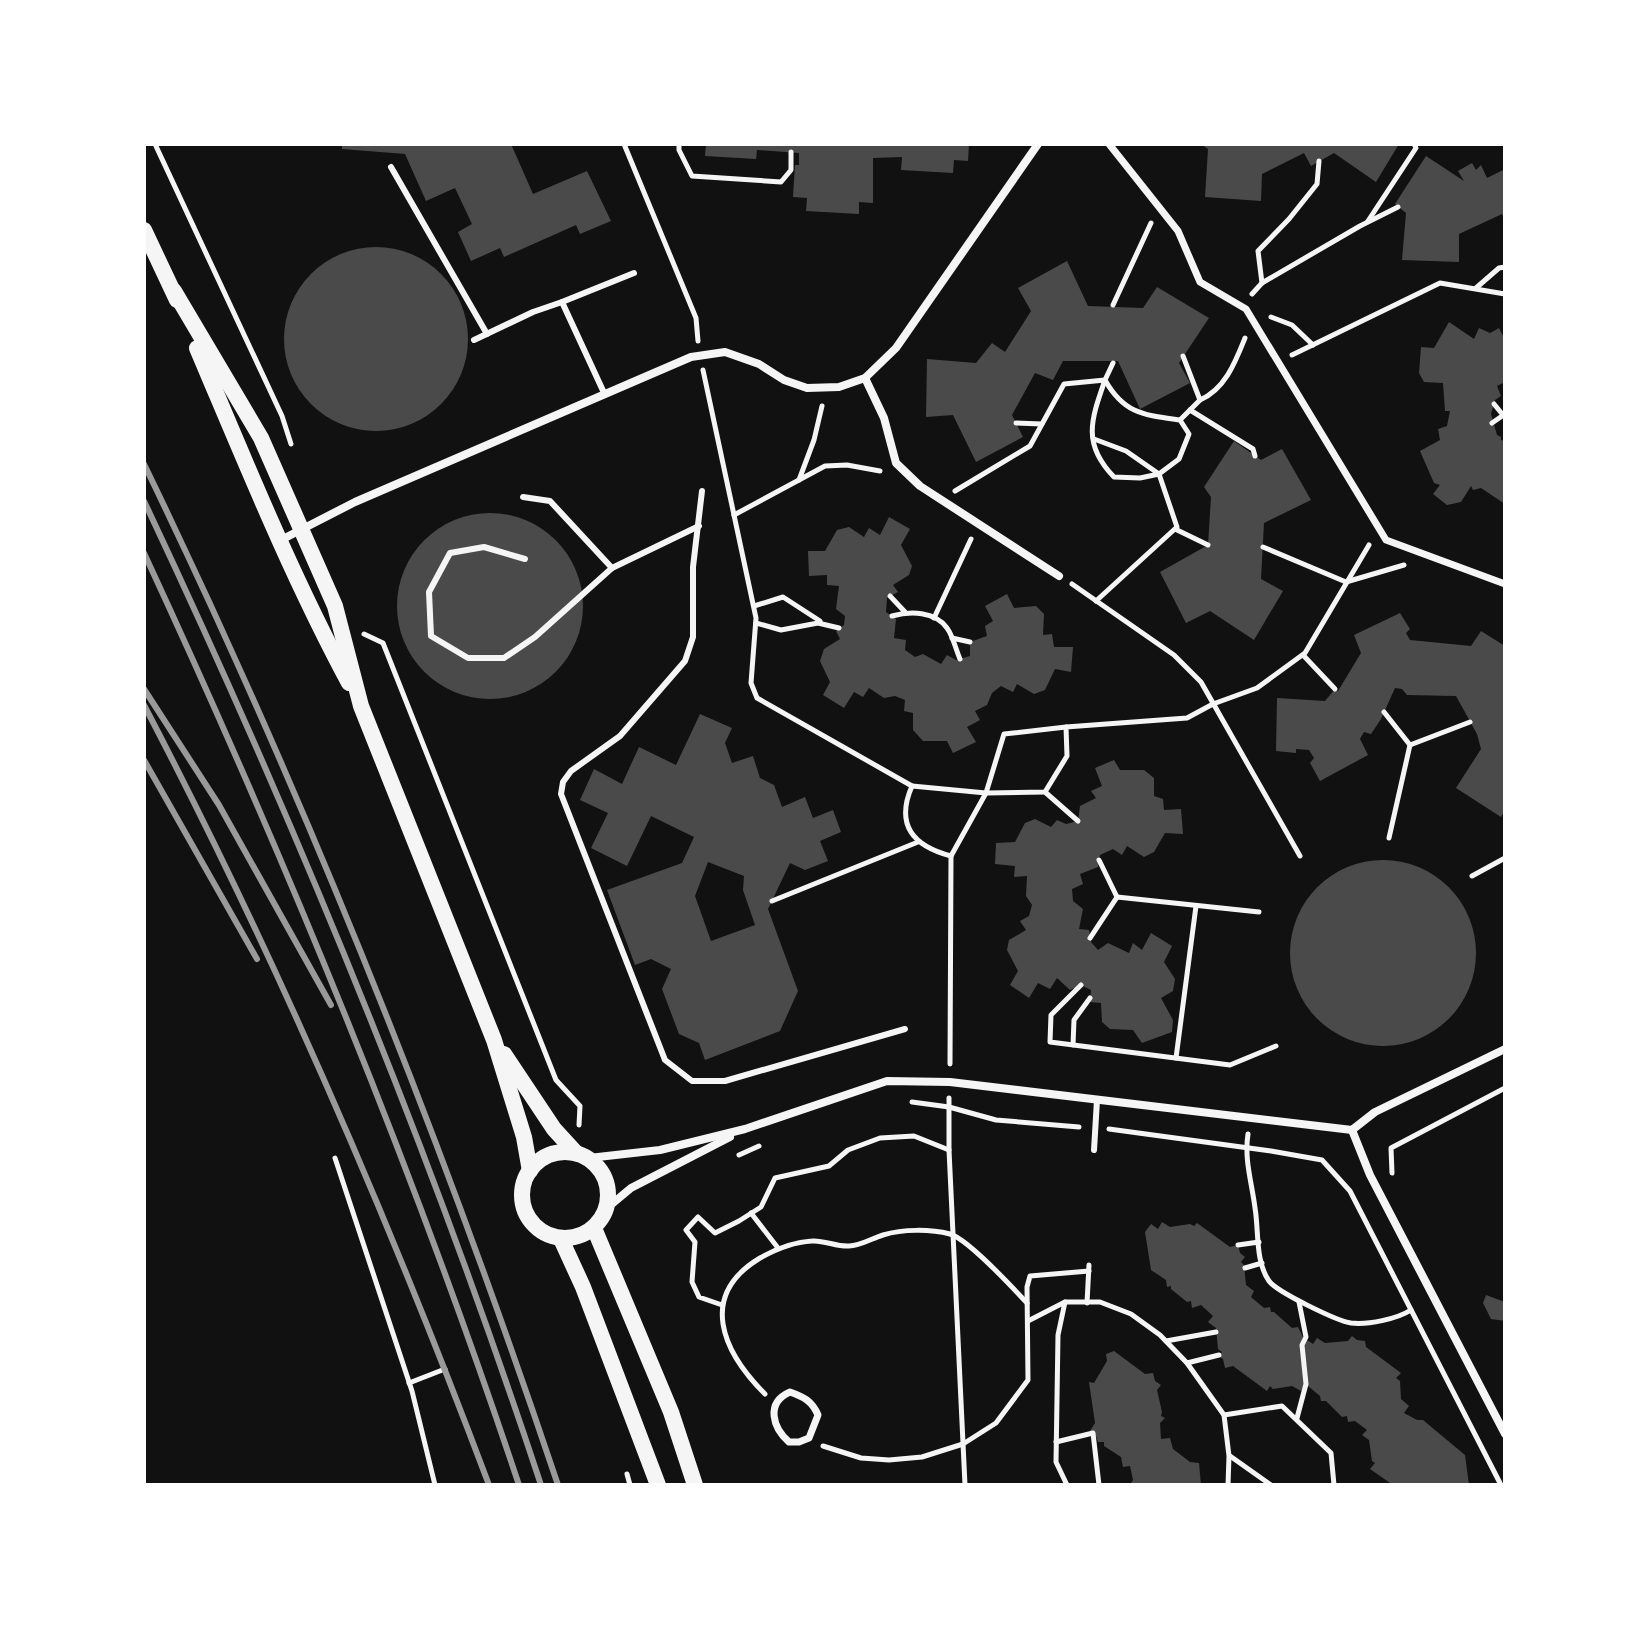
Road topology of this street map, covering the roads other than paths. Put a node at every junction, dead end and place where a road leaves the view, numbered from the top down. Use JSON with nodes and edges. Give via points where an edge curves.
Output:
{"nodes":[{"id":1,"x":1038,"y":144,"type":"edge"},
{"id":2,"x":1109,"y":144,"type":"edge"},
{"id":3,"x":391,"y":167,"type":"dead end"},
{"id":4,"x":144,"y":230,"type":"edge"},
{"id":5,"x":634,"y":273,"type":"dead end"},
{"id":6,"x":174,"y":291,"type":"junction"},
{"id":7,"x":562,"y":302,"type":"junction"},
{"id":8,"x":487,"y":334,"type":"junction"},
{"id":9,"x":474,"y":340,"type":"dead end"},
{"id":10,"x":865,"y":378,"type":"junction"},
{"id":11,"x":605,"y":395,"type":"junction"},
{"id":12,"x":702,"y":491,"type":"dead end"},
{"id":13,"x":523,"y":497,"type":"dead end"},
{"id":14,"x":699,"y":526,"type":"junction"},
{"id":15,"x":302,"y":530,"type":"junction"},
{"id":16,"x":279,"y":541,"type":"junction"},
{"id":17,"x":525,"y":559,"type":"dead end"},
{"id":18,"x":612,"y":568,"type":"junction"},
{"id":19,"x":1059,"y":576,"type":"road end"},
{"id":20,"x":1505,"y":584,"type":"edge"},
{"id":21,"x":361,"y":706,"type":"junction"},
{"id":22,"x":905,"y":1029,"type":"dead end"},
{"id":23,"x":494,"y":1040,"type":"junction"},
{"id":24,"x":1505,"y":1049,"type":"edge"},
{"id":25,"x":1097,"y":1100,"type":"junction"},
{"id":26,"x":745,"y":1129,"type":"junction"},
{"id":27,"x":1352,"y":1130,"type":"junction"},
{"id":28,"x":1094,"y":1150,"type":"dead end"},
{"id":29,"x":582,"y":1156,"type":"junction"},
{"id":30,"x":530,"y":1171,"type":"junction"},
{"id":31,"x":607,"y":1208,"type":"junction"},
{"id":32,"x":594,"y":1228,"type":"junction"},
{"id":33,"x":561,"y":1239,"type":"junction"},
{"id":34,"x":776,"y":1406,"type":"joint"},
{"id":35,"x":1505,"y":1434,"type":"edge"},
{"id":36,"x":658,"y":1485,"type":"edge"},
{"id":37,"x":695,"y":1485,"type":"edge"}],
"edges":[{"from":1,"to":10,"type":"street","via":[[896,348]]},
{"from":2,"to":20,"type":"street","via":[[1178,231],[1200,282],[1249,315],[1386,540]]},
{"from":3,"to":8,"type":"lane"},
{"from":4,"to":6,"type":"main road"},
{"from":5,"to":7,"type":"lane"},
{"from":6,"to":15,"type":"main road","via":[[261,438]]},
{"from":6,"to":16,"type":"main road"},
{"from":7,"to":8,"type":"lane"},
{"from":7,"to":11,"type":"lane"},
{"from":8,"to":9,"type":"lane"},
{"from":10,"to":11,"type":"street","via":[[839,387],[807,388],[725,352],[691,357]]},
{"from":10,"to":19,"type":"street","via":[[884,418],[896,463],[920,486]]},
{"from":11,"to":15,"type":"street","via":[[355,502]]},
{"from":12,"to":14,"type":"lane"},
{"from":13,"to":18,"type":"lane","via":[[550,501]]},
{"from":14,"to":18,"type":"lane"},
{"from":14,"to":22,"type":"lane","via":[[693,637],[685,661],[620,736],[571,771],[561,794],[665,1060],[692,1081],[725,1081]]},
{"from":15,"to":16,"type":"street"},
{"from":15,"to":21,"type":"main road","via":[[335,606]]},
{"from":16,"to":21,"type":"main road"},
{"from":17,"to":18,"type":"lane","via":[[484,547],[450,553],[429,592],[431,636],[468,658],[504,658]]},
{"from":21,"to":23,"type":"main road"},
{"from":23,"to":29,"type":"main road","via":[[554,1129]]},
{"from":23,"to":30,"type":"main road"},
{"from":24,"to":27,"type":"street","via":[[1375,1112]]},
{"from":25,"to":26,"type":"street","via":[[950,1082],[887,1081]]},
{"from":25,"to":27,"type":"street"},
{"from":25,"to":28,"type":"lane"},
{"from":26,"to":29,"type":"street","via":[[660,1150]]},
{"from":26,"to":31,"type":"street","via":[[631,1188]]},
{"from":27,"to":35,"type":"street","via":[[1370,1175]]},
{"from":29,"to":30,"type":"main road","via":[[550,1154]]},
{"from":29,"to":31,"type":"main road","via":[[606,1180]]},
{"from":30,"to":33,"type":"main road","via":[[523,1184],[526,1214],[547,1235]]},
{"from":31,"to":32,"type":"main road"},
{"from":32,"to":33,"type":"main road"},
{"from":32,"to":37,"type":"main road","via":[[671,1412]]},
{"from":33,"to":36,"type":"main road"},
{"from":34,"to":34,"type":"street","via":[[790,1392],[814,1405],[818,1415],[809,1438],[789,1442],[778,1433],[773,1421]]}]}
